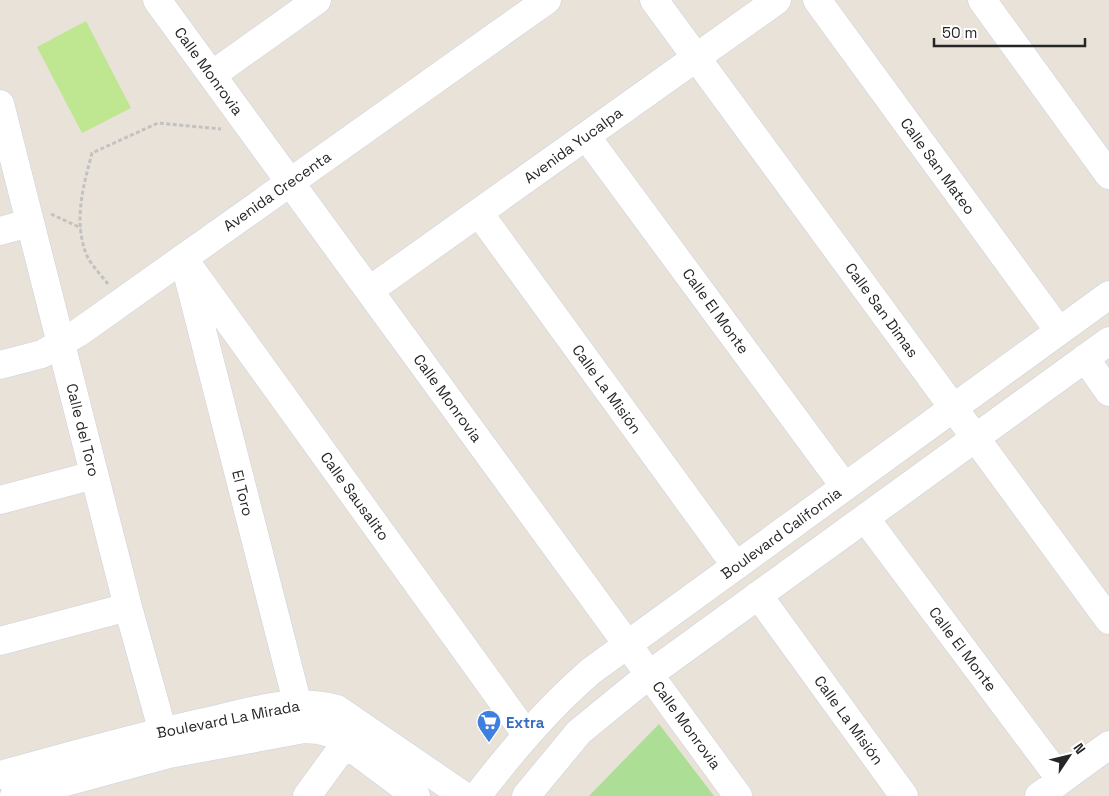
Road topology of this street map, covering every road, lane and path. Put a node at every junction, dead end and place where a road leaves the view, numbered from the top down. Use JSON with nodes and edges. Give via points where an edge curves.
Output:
{"nodes":[{"id":1,"x":158,"y":0,"type":"edge"},
{"id":2,"x":317,"y":0,"type":"edge"},
{"id":3,"x":546,"y":0,"type":"edge"},
{"id":4,"x":654,"y":0,"type":"edge"},
{"id":5,"x":777,"y":0,"type":"edge"},
{"id":6,"x":817,"y":0,"type":"edge"},
{"id":7,"x":982,"y":0,"type":"edge"},
{"id":8,"x":696,"y":57,"type":"junction"},
{"id":9,"x":212,"y":75,"type":"junction"},
{"id":10,"x":0,"y":104,"type":"edge"},
{"id":11,"x":254,"y":132,"type":"junction"},
{"id":12,"x":586,"y":136,"type":"junction"},
{"id":13,"x":1109,"y":175,"type":"edge"},
{"id":14,"x":290,"y":182,"type":"junction"},
{"id":15,"x":479,"y":213,"type":"junction"},
{"id":16,"x":29,"y":223,"type":"junction"},
{"id":17,"x":0,"y":231,"type":"edge"},
{"id":18,"x":184,"y":258,"type":"junction"},
{"id":19,"x":370,"y":290,"type":"junction"},
{"id":20,"x":1109,"y":295,"type":"edge"},
{"id":21,"x":121,"y":302,"type":"junction"},
{"id":22,"x":1059,"y":331,"type":"junction"},
{"id":23,"x":1109,"y":341,"type":"edge"},
{"id":24,"x":60,"y":344,"type":"junction"},
{"id":25,"x":1085,"y":358,"type":"junction"},
{"id":26,"x":0,"y":366,"type":"edge"},
{"id":27,"x":1109,"y":392,"type":"edge"},
{"id":28,"x":954,"y":408,"type":"junction"},
{"id":29,"x":975,"y":438,"type":"junction"},
{"id":30,"x":94,"y":475,"type":"junction"},
{"id":31,"x":845,"y":487,"type":"junction"},
{"id":32,"x":0,"y":500,"type":"edge"},
{"id":33,"x":865,"y":518,"type":"junction"},
{"id":34,"x":736,"y":566,"type":"junction"},
{"id":35,"x":758,"y":595,"type":"junction"},
{"id":36,"x":128,"y":607,"type":"junction"},
{"id":37,"x":1109,"y":620,"type":"edge"},
{"id":38,"x":0,"y":641,"type":"edge"},
{"id":39,"x":628,"y":644,"type":"junction"},
{"id":40,"x":650,"y":674,"type":"junction"},
{"id":41,"x":297,"y":703,"type":"junction"},
{"id":42,"x":304,"y":729,"type":"junction"},
{"id":43,"x":353,"y":733,"type":"junction"},
{"id":44,"x":526,"y":734,"type":"junction"},
{"id":45,"x":166,"y":743,"type":"junction"},
{"id":46,"x":1109,"y":744,"type":"edge"},
{"id":47,"x":0,"y":775,"type":"edge"},
{"id":48,"x":1061,"y":780,"type":"junction"},
{"id":49,"x":14,"y":796,"type":"edge"},
{"id":50,"x":307,"y":796,"type":"edge"},
{"id":51,"x":416,"y":796,"type":"edge"},
{"id":52,"x":464,"y":796,"type":"edge"},
{"id":53,"x":477,"y":796,"type":"edge"},
{"id":54,"x":526,"y":796,"type":"edge"},
{"id":55,"x":738,"y":796,"type":"edge"},
{"id":56,"x":904,"y":796,"type":"edge"},
{"id":57,"x":1039,"y":796,"type":"edge"}],
"edges":[{"from":1,"to":9,"type":"street","name":"Calle Monrovia"},
{"from":2,"to":9,"type":"street"},
{"from":3,"to":14,"type":"street","name":"Avenida Crecenta"},
{"from":4,"to":8,"type":"street","name":"Calle San Dimas"},
{"from":5,"to":8,"type":"street","name":"Avenida Yucalpa"},
{"from":6,"to":22,"type":"street","name":"Calle San Mateo"},
{"from":7,"to":13,"type":"street"},
{"from":8,"to":12,"type":"street","name":"Avenida Yucalpa"},
{"from":8,"to":28,"type":"street","name":"Calle San Dimas"},
{"from":9,"to":11,"type":"street","name":"Calle Monrovia"},
{"from":10,"to":16,"type":"street","name":"Calle del Toro"},
{"from":11,"to":14,"type":"street","name":"Calle Monrovia"},
{"from":11,"to":21,"type":"path","via":[[158,123],[92,153],[80,202],[81,228],[88,257]]},
{"from":12,"to":15,"type":"street","name":"Avenida Yucalpa"},
{"from":12,"to":31,"type":"street","name":"Calle El Monte"},
{"from":14,"to":18,"type":"street","name":"Avenida Crecenta"},
{"from":14,"to":19,"type":"street","name":"Calle Monrovia"},
{"from":15,"to":19,"type":"street","name":"Avenida Yucalpa"},
{"from":15,"to":34,"type":"street","name":"Calle La Misión"},
{"from":16,"to":17,"type":"street"},
{"from":16,"to":24,"type":"street","name":"Calle del Toro"},
{"from":18,"to":21,"type":"street","name":"Avenida Crecenta"},
{"from":18,"to":41,"type":"street","name":"El Toro"},
{"from":18,"to":44,"type":"street","name":"Calle Sausalito"},
{"from":19,"to":39,"type":"street","name":"Calle Monrovia"},
{"from":20,"to":22,"type":"street","name":"Boulevard California"},
{"from":21,"to":24,"type":"street","name":"Avenida Crecenta"},
{"from":22,"to":28,"type":"street","name":"Boulevard California"},
{"from":23,"to":25,"type":"street"},
{"from":24,"to":26,"type":"street","name":"Avenida Crecenta","via":[[42,354]]},
{"from":24,"to":30,"type":"street","name":"Calle del Toro"},
{"from":25,"to":27,"type":"street"},
{"from":25,"to":29,"type":"street"},
{"from":28,"to":29,"type":"street","name":"Calle San Dimas"},
{"from":28,"to":31,"type":"street","name":"Boulevard California"},
{"from":29,"to":33,"type":"street"},
{"from":29,"to":37,"type":"street","name":"Calle San Dimas"},
{"from":30,"to":32,"type":"street"},
{"from":30,"to":36,"type":"street","name":"Calle del Toro"},
{"from":31,"to":34,"type":"street","name":"Boulevard California"},
{"from":33,"to":35,"type":"street"},
{"from":33,"to":48,"type":"street","name":"Calle El Monte"},
{"from":34,"to":39,"type":"street","name":"Boulevard California"},
{"from":35,"to":40,"type":"street"},
{"from":35,"to":56,"type":"street","name":"Calle La Misión"},
{"from":36,"to":38,"type":"street"},
{"from":36,"to":45,"type":"street","name":"Calle del Toro"},
{"from":39,"to":40,"type":"street","name":"Calle Monrovia"},
{"from":39,"to":44,"type":"street","name":"Boulevard California","via":[[561,697]]},
{"from":40,"to":54,"type":"street","via":[[579,732]]},
{"from":40,"to":55,"type":"street","name":"Calle Monrovia"},
{"from":41,"to":42,"type":"street","name":"El Toro"},
{"from":41,"to":43,"type":"street","name":"Boulevard La Mirada","via":[[337,709]]},
{"from":41,"to":45,"type":"street","name":"Boulevard La Mirada"},
{"from":42,"to":43,"type":"street","name":"Boulevard La Mirada"},
{"from":42,"to":45,"type":"street","name":"Boulevard La Mirada"},
{"from":43,"to":50,"type":"street"},
{"from":43,"to":51,"type":"street","name":"Boulevard La Mirada"},
{"from":43,"to":52,"type":"street","name":"Boulevard La Mirada"},
{"from":44,"to":53,"type":"street","name":"Boulevard California"},
{"from":45,"to":47,"type":"street","name":"Boulevard La Mirada"},
{"from":45,"to":49,"type":"street","name":"Boulevard La Mirada"},
{"from":46,"to":48,"type":"street"},
{"from":48,"to":57,"type":"street"}]}
